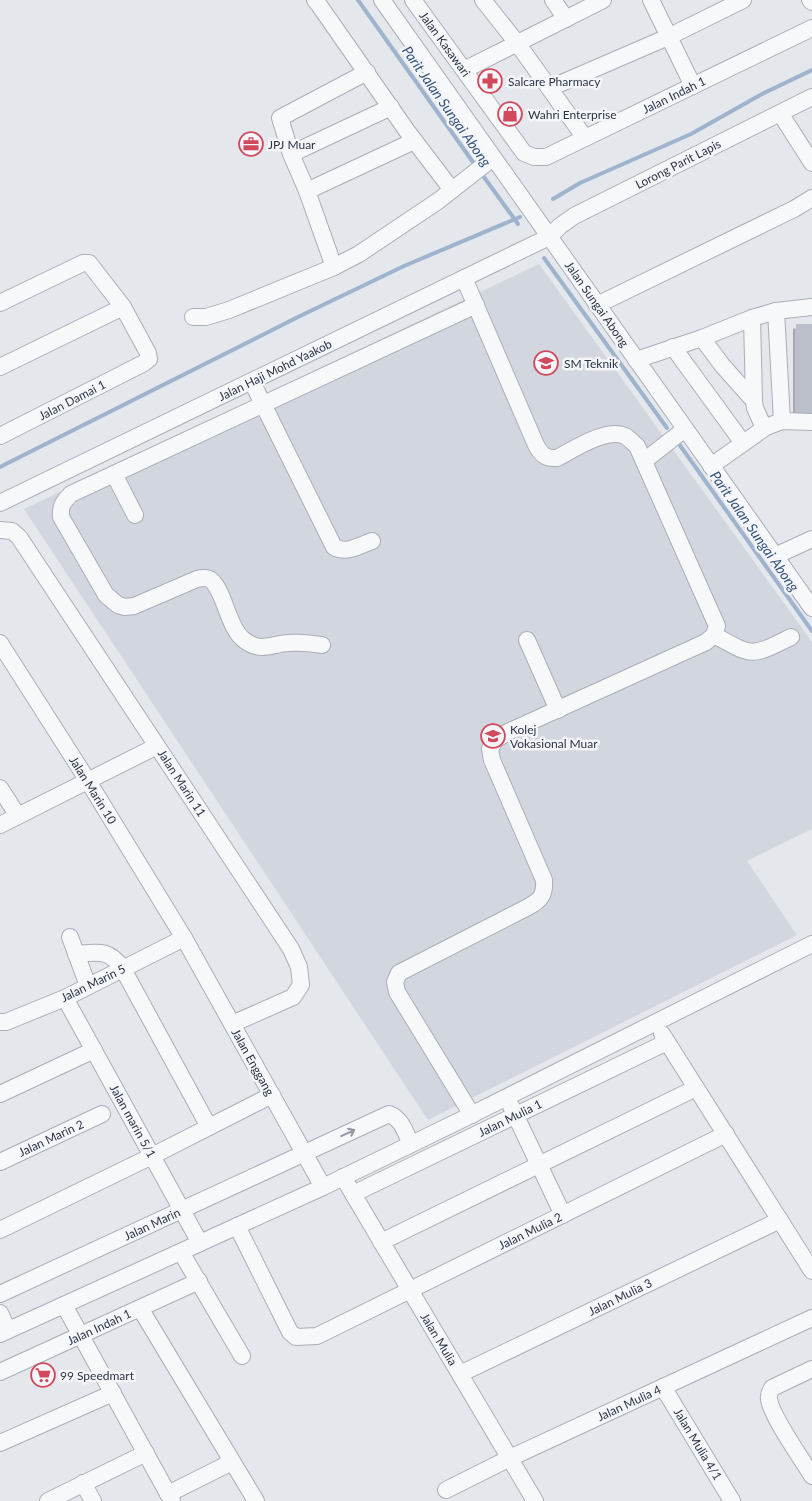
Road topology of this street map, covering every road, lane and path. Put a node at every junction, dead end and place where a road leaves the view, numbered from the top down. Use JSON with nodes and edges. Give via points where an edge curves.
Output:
{"nodes":[{"id":1,"x":315,"y":0,"type":"edge"},
{"id":2,"x":382,"y":0,"type":"edge"},
{"id":3,"x":413,"y":0,"type":"edge"},
{"id":4,"x":484,"y":0,"type":"edge"},
{"id":5,"x":553,"y":0,"type":"edge"},
{"id":6,"x":602,"y":0,"type":"edge"},
{"id":7,"x":651,"y":0,"type":"edge"},
{"id":8,"x":743,"y":0,"type":"edge"},
{"id":9,"x":566,"y":19,"type":"junction"},
{"id":10,"x":812,"y":28,"type":"edge"},
{"id":11,"x":668,"y":37,"type":"junction"},
{"id":12,"x":517,"y":43,"type":"junction"},
{"id":13,"x":464,"y":70,"type":"junction"},
{"id":14,"x":367,"y":72,"type":"junction"},
{"id":15,"x":693,"y":86,"type":"junction"},
{"id":16,"x":550,"y":88,"type":"junction"},
{"id":17,"x":812,"y":97,"type":"edge"},
{"id":18,"x":391,"y":107,"type":"junction"},
{"id":19,"x":780,"y":113,"type":"junction"},
{"id":20,"x":585,"y":138,"type":"junction"},
{"id":21,"x":414,"y":141,"type":"junction"},
{"id":22,"x":291,"y":154,"type":"junction"},
{"id":23,"x":534,"y":157,"type":"joint"},
{"id":24,"x":488,"y":161,"type":"junction"},
{"id":25,"x":812,"y":163,"type":"edge"},
{"id":26,"x":452,"y":190,"type":"junction"},
{"id":27,"x":307,"y":191,"type":"junction"},
{"id":28,"x":812,"y":198,"type":"edge"},
{"id":29,"x":549,"y":237,"type":"junction"},
{"id":30,"x":334,"y":267,"type":"junction"},
{"id":31,"x":464,"y":278,"type":"junction"},
{"id":32,"x":0,"y":303,"type":"edge"},
{"id":33,"x":476,"y":305,"type":"junction"},
{"id":34,"x":598,"y":305,"type":"junction"},
{"id":35,"x":122,"y":307,"type":"junction"},
{"id":36,"x":812,"y":307,"type":"edge"},
{"id":37,"x":776,"y":311,"type":"junction"},
{"id":38,"x":193,"y":317,"type":"dead end"},
{"id":39,"x":752,"y":318,"type":"junction"},
{"id":40,"x":702,"y":338,"type":"junction"},
{"id":41,"x":674,"y":347,"type":"junction"},
{"id":42,"x":636,"y":360,"type":"junction"},
{"id":43,"x":0,"y":368,"type":"edge"},
{"id":44,"x":252,"y":382,"type":"junction"},
{"id":45,"x":754,"y":401,"type":"junction"},
{"id":46,"x":264,"y":405,"type":"junction"},
{"id":47,"x":782,"y":422,"type":"junction"},
{"id":48,"x":812,"y":422,"type":"edge"},
{"id":49,"x":764,"y":428,"type":"junction"},
{"id":50,"x":685,"y":429,"type":"junction"},
{"id":51,"x":0,"y":436,"type":"edge"},
{"id":52,"x":743,"y":443,"type":"junction"},
{"id":53,"x":644,"y":461,"type":"junction"},
{"id":54,"x":711,"y":466,"type":"junction"},
{"id":55,"x":114,"y":474,"type":"junction"},
{"id":56,"x":0,"y":503,"type":"edge"},
{"id":57,"x":135,"y":515,"type":"dead end"},
{"id":58,"x":0,"y":530,"type":"edge"},
{"id":59,"x":372,"y":541,"type":"dead end"},
{"id":60,"x":811,"y":542,"type":"edge"},
{"id":61,"x":775,"y":556,"type":"junction"},
{"id":62,"x":812,"y":608,"type":"edge"},
{"id":63,"x":714,"y":635,"type":"junction"},
{"id":64,"x":791,"y":636,"type":"dead end"},
{"id":65,"x":526,"y":640,"type":"dead end"},
{"id":66,"x":0,"y":643,"type":"edge"},
{"id":67,"x":322,"y":645,"type":"dead end"},
{"id":68,"x":558,"y":710,"type":"junction"},
{"id":69,"x":157,"y":746,"type":"junction"},
{"id":70,"x":88,"y":781,"type":"junction"},
{"id":71,"x":0,"y":788,"type":"edge"},
{"id":72,"x":18,"y":816,"type":"junction"},
{"id":73,"x":0,"y":825,"type":"edge"},
{"id":74,"x":70,"y":937,"type":"dead end"},
{"id":75,"x":184,"y":938,"type":"junction"},
{"id":76,"x":812,"y":944,"type":"edge"},
{"id":77,"x":76,"y":954,"type":"junction"},
{"id":78,"x":123,"y":969,"type":"junction"},
{"id":79,"x":88,"y":986,"type":"junction"},
{"id":80,"x":65,"y":998,"type":"junction"},
{"id":81,"x":0,"y":1022,"type":"edge"},
{"id":82,"x":655,"y":1023,"type":"junction"},
{"id":83,"x":232,"y":1024,"type":"junction"},
{"id":84,"x":667,"y":1042,"type":"junction"},
{"id":85,"x":94,"y":1050,"type":"junction"},
{"id":86,"x":696,"y":1088,"type":"junction"},
{"id":87,"x":0,"y":1094,"type":"edge"},
{"id":88,"x":272,"y":1095,"type":"junction"},
{"id":89,"x":506,"y":1098,"type":"junction"},
{"id":90,"x":102,"y":1114,"type":"dead end"},
{"id":91,"x":472,"y":1115,"type":"junction"},
{"id":92,"x":516,"y":1116,"type":"junction"},
{"id":93,"x":209,"y":1126,"type":"junction"},
{"id":94,"x":726,"y":1134,"type":"junction"},
{"id":95,"x":411,"y":1144,"type":"junction"},
{"id":96,"x":304,"y":1154,"type":"junction"},
{"id":97,"x":152,"y":1156,"type":"junction"},
{"id":98,"x":0,"y":1162,"type":"edge"},
{"id":99,"x":539,"y":1165,"type":"junction"},
{"id":100,"x":343,"y":1177,"type":"junction"},
{"id":101,"x":323,"y":1186,"type":"junction"},
{"id":102,"x":353,"y":1194,"type":"junction"},
{"id":103,"x":182,"y":1210,"type":"junction"},
{"id":104,"x":563,"y":1214,"type":"junction"},
{"id":105,"x":780,"y":1220,"type":"junction"},
{"id":106,"x":237,"y":1226,"type":"junction"},
{"id":107,"x":0,"y":1230,"type":"edge"},
{"id":108,"x":381,"y":1242,"type":"junction"},
{"id":109,"x":200,"y":1243,"type":"junction"},
{"id":110,"x":181,"y":1252,"type":"junction"},
{"id":111,"x":812,"y":1271,"type":"edge"},
{"id":112,"x":199,"y":1281,"type":"junction"},
{"id":113,"x":410,"y":1290,"type":"junction"},
{"id":114,"x":0,"y":1294,"type":"edge"},
{"id":115,"x":64,"y":1305,"type":"junction"},
{"id":116,"x":140,"y":1308,"type":"junction"},
{"id":117,"x":0,"y":1313,"type":"edge"},
{"id":118,"x":812,"y":1318,"type":"edge"},
{"id":119,"x":4,"y":1332,"type":"edge"},
{"id":120,"x":80,"y":1335,"type":"junction"},
{"id":121,"x":242,"y":1356,"type":"dead end"},
{"id":122,"x":812,"y":1369,"type":"edge"},
{"id":123,"x":0,"y":1372,"type":"edge"},
{"id":124,"x":460,"y":1374,"type":"junction"},
{"id":125,"x":663,"y":1387,"type":"junction"},
{"id":126,"x":113,"y":1393,"type":"junction"},
{"id":127,"x":0,"y":1443,"type":"edge"},
{"id":128,"x":146,"y":1453,"type":"junction"},
{"id":129,"x":510,"y":1458,"type":"junction"},
{"id":130,"x":232,"y":1462,"type":"junction"},
{"id":131,"x":812,"y":1476,"type":"edge"},
{"id":132,"x":84,"y":1484,"type":"junction"},
{"id":133,"x":446,"y":1490,"type":"dead end"},
{"id":134,"x":170,"y":1497,"type":"edge"},
{"id":135,"x":48,"y":1501,"type":"edge"},
{"id":136,"x":93,"y":1501,"type":"edge"},
{"id":137,"x":256,"y":1501,"type":"edge"},
{"id":138,"x":535,"y":1501,"type":"edge"},
{"id":139,"x":732,"y":1501,"type":"edge"}],
"edges":[{"from":1,"to":14,"type":"street"},
{"from":2,"to":24,"type":"street","name":"Jalan Sungai Abong"},
{"from":3,"to":13,"type":"street","name":"Jalan Kasawari"},
{"from":4,"to":12,"type":"street"},
{"from":5,"to":9,"type":"street"},
{"from":6,"to":9,"type":"street"},
{"from":7,"to":11,"type":"street"},
{"from":8,"to":11,"type":"street"},
{"from":9,"to":12,"type":"street"},
{"from":10,"to":15,"type":"street","name":"Jalan Indah 1"},
{"from":11,"to":15,"type":"street"},
{"from":11,"to":16,"type":"street"},
{"from":12,"to":13,"type":"street"},
{"from":12,"to":16,"type":"street"},
{"from":13,"to":23,"type":"street","name":"Jalan Kasawari","via":[[524,153]]},
{"from":14,"to":18,"type":"street"},
{"from":14,"to":22,"type":"street","via":[[280,118]]},
{"from":15,"to":20,"type":"street","name":"Jalan Indah 1"},
{"from":16,"to":20,"type":"street"},
{"from":17,"to":19,"type":"street","name":"Lorong Parit Lapis"},
{"from":18,"to":21,"type":"street"},
{"from":18,"to":22,"type":"street"},
{"from":19,"to":25,"type":"street"},
{"from":19,"to":29,"type":"street","name":"Lorong Parit Lapis","via":[[574,216]]},
{"from":20,"to":23,"type":"street","name":"Jalan Indah 1","via":[[546,157]]},
{"from":21,"to":26,"type":"street"},
{"from":21,"to":27,"type":"street"},
{"from":22,"to":27,"type":"street"},
{"from":24,"to":26,"type":"street"},
{"from":24,"to":29,"type":"street","name":"Jalan Sungai Abong"},
{"from":26,"to":30,"type":"street","via":[[359,254]]},
{"from":27,"to":30,"type":"street"},
{"from":28,"to":34,"type":"street"},
{"from":29,"to":31,"type":"street","name":"Jalan Haji Mohd Yaakob"},
{"from":29,"to":34,"type":"street","name":"Jalan Sungai Abong"},
{"from":30,"to":38,"type":"street","via":[[229,310]]},
{"from":31,"to":33,"type":"street"},
{"from":31,"to":44,"type":"street","name":"Jalan Haji Mohd Yaakob"},
{"from":32,"to":35,"type":"street","via":[[89,263]]},
{"from":33,"to":46,"type":"street"},
{"from":33,"to":53,"type":"street","via":[[542,455],[556,458],[605,434],[616,433],[626,436],[637,446]]},
{"from":34,"to":42,"type":"street","name":"Jalan Sungai Abong"},
{"from":35,"to":43,"type":"street"},
{"from":35,"to":51,"type":"street","name":"Jalan Damai 1","via":[[149,359]]},
{"from":36,"to":37,"type":"street"},
{"from":37,"to":39,"type":"street"},
{"from":37,"to":47,"type":"street"},
{"from":39,"to":40,"type":"street"},
{"from":39,"to":45,"type":"street"},
{"from":40,"to":41,"type":"street"},
{"from":40,"to":45,"type":"street"},
{"from":41,"to":42,"type":"street"},
{"from":41,"to":52,"type":"street"},
{"from":42,"to":50,"type":"street","name":"Jalan Sungai Abong"},
{"from":44,"to":46,"type":"street"},
{"from":44,"to":56,"type":"street","name":"Jalan Haji Mohd Yaakob"},
{"from":45,"to":49,"type":"street"},
{"from":46,"to":55,"type":"street"},
{"from":46,"to":59,"type":"street","via":[[334,546],[346,551]]},
{"from":47,"to":48,"type":"street"},
{"from":47,"to":49,"type":"street"},
{"from":49,"to":52,"type":"street"},
{"from":50,"to":53,"type":"street"},
{"from":50,"to":54,"type":"street","name":"Jalan Sungai Abong"},
{"from":52,"to":54,"type":"street"},
{"from":53,"to":63,"type":"street","via":[[714,616],[718,626]]},
{"from":54,"to":61,"type":"street","name":"Jalan Sungai Abong"},
{"from":55,"to":57,"type":"street"},
{"from":55,"to":67,"type":"street","via":[[71,494],[60,508],[60,517],[112,601],[126,607],[134,606],[203,578],[211,580],[216,587],[244,640],[259,648],[304,642]]},
{"from":58,"to":69,"type":"street","name":"Jalan Marin 11","via":[[12,531],[19,537]]},
{"from":60,"to":61,"type":"street"},
{"from":61,"to":62,"type":"street","name":"Jalan Sungai Abong"},
{"from":63,"to":64,"type":"street","via":[[752,653]]},
{"from":63,"to":68,"type":"street","via":[[706,642]]},
{"from":65,"to":68,"type":"street"},
{"from":66,"to":70,"type":"street","name":"Jalan Marin 10"},
{"from":68,"to":91,"type":"street","via":[[508,732],[495,740],[490,748],[492,760],[544,880],[542,897],[399,974],[395,982],[397,992]]},
{"from":69,"to":70,"type":"street"},
{"from":69,"to":83,"type":"street","name":"Jalan Marin 11","via":[[291,949],[299,967],[301,985],[293,996]]},
{"from":70,"to":72,"type":"street"},
{"from":70,"to":75,"type":"street","name":"Jalan Marin 10"},
{"from":71,"to":72,"type":"street"},
{"from":72,"to":73,"type":"street"},
{"from":74,"to":77,"type":"street"},
{"from":75,"to":78,"type":"street","name":"Jalan Marin 5"},
{"from":75,"to":83,"type":"street","name":"Jalan Enggang"},
{"from":76,"to":82,"type":"street"},
{"from":77,"to":78,"type":"street","via":[[108,954]]},
{"from":77,"to":79,"type":"street"},
{"from":78,"to":79,"type":"street","name":"Jalan Marin 5"},
{"from":78,"to":93,"type":"street"},
{"from":79,"to":80,"type":"street","name":"Jalan Marin 5"},
{"from":80,"to":81,"type":"street","name":"Jalan Marin 5"},
{"from":80,"to":85,"type":"street","name":"Jalan marin 5/1"},
{"from":82,"to":84,"type":"street"},
{"from":82,"to":89,"type":"street"},
{"from":83,"to":88,"type":"street","name":"Jalan Enggang"},
{"from":84,"to":86,"type":"street"},
{"from":84,"to":92,"type":"street","name":"Jalan Mulia 1"},
{"from":85,"to":87,"type":"street"},
{"from":85,"to":97,"type":"street","name":"Jalan marin 5/1"},
{"from":86,"to":94,"type":"street"},
{"from":86,"to":99,"type":"street"},
{"from":88,"to":93,"type":"street"},
{"from":88,"to":96,"type":"street","name":"Jalan Enggang"},
{"from":89,"to":91,"type":"street"},
{"from":89,"to":92,"type":"street"},
{"from":90,"to":98,"type":"street","name":"Jalan Marin 2"},
{"from":91,"to":95,"type":"street"},
{"from":92,"to":99,"type":"street"},
{"from":92,"to":102,"type":"street","name":"Jalan Mulia 1"},
{"from":93,"to":97,"type":"street"},
{"from":94,"to":104,"type":"street","name":"Jalan Mulia 2"},
{"from":94,"to":105,"type":"street"},
{"from":96,"to":95,"type":"street","name":"Jalan Marin","one_way":true,"via":[[389,1114],[400,1122]]},
{"from":95,"to":100,"type":"street"},
{"from":96,"to":101,"type":"street","name":"Jalan Enggang"},
{"from":96,"to":103,"type":"street","name":"Jalan Marin"},
{"from":97,"to":103,"type":"street","name":"Jalan marin 5/1"},
{"from":97,"to":107,"type":"street"},
{"from":99,"to":104,"type":"street"},
{"from":99,"to":108,"type":"street"},
{"from":100,"to":101,"type":"street"},
{"from":100,"to":102,"type":"street","name":"Jalan Mulia"},
{"from":101,"to":106,"type":"street"},
{"from":102,"to":108,"type":"street","name":"Jalan Mulia"},
{"from":103,"to":109,"type":"street","name":"Jalan marin 5/1"},
{"from":103,"to":114,"type":"street","name":"Jalan Marin"},
{"from":104,"to":113,"type":"street","name":"Jalan Mulia 2"},
{"from":105,"to":111,"type":"street"},
{"from":105,"to":124,"type":"street","name":"Jalan Mulia 3"},
{"from":106,"to":109,"type":"street"},
{"from":106,"to":113,"type":"street","name":"Jalan Mulia 2","via":[[290,1332],[296,1337],[317,1336]]},
{"from":108,"to":113,"type":"street","name":"Jalan Mulia"},
{"from":109,"to":110,"type":"street"},
{"from":110,"to":112,"type":"street"},
{"from":110,"to":115,"type":"street"},
{"from":112,"to":116,"type":"street","name":"Jalan Indah 1"},
{"from":112,"to":121,"type":"street"},
{"from":113,"to":124,"type":"street","name":"Jalan Mulia"},
{"from":115,"to":119,"type":"street"},
{"from":115,"to":120,"type":"street"},
{"from":116,"to":120,"type":"street","name":"Jalan Indah 1"},
{"from":116,"to":130,"type":"street"},
{"from":117,"to":119,"type":"street"},
{"from":118,"to":125,"type":"street","name":"Jalan Mulia 4"},
{"from":120,"to":123,"type":"street","name":"Jalan Indah 1"},
{"from":120,"to":126,"type":"street"},
{"from":122,"to":131,"type":"street","via":[[772,1388],[769,1400],[774,1414]]},
{"from":124,"to":129,"type":"street","name":"Jalan Mulia"},
{"from":125,"to":129,"type":"street","name":"Jalan Mulia 4"},
{"from":125,"to":139,"type":"street","name":"Jalan Mulia 4/1"},
{"from":126,"to":127,"type":"street"},
{"from":126,"to":128,"type":"street"},
{"from":128,"to":132,"type":"street"},
{"from":128,"to":134,"type":"street"},
{"from":129,"to":133,"type":"street","name":"Jalan Mulia 4"},
{"from":129,"to":138,"type":"street","name":"Jalan Mulia"},
{"from":130,"to":134,"type":"street"},
{"from":130,"to":137,"type":"street"},
{"from":132,"to":135,"type":"street"},
{"from":132,"to":136,"type":"street"}]}
